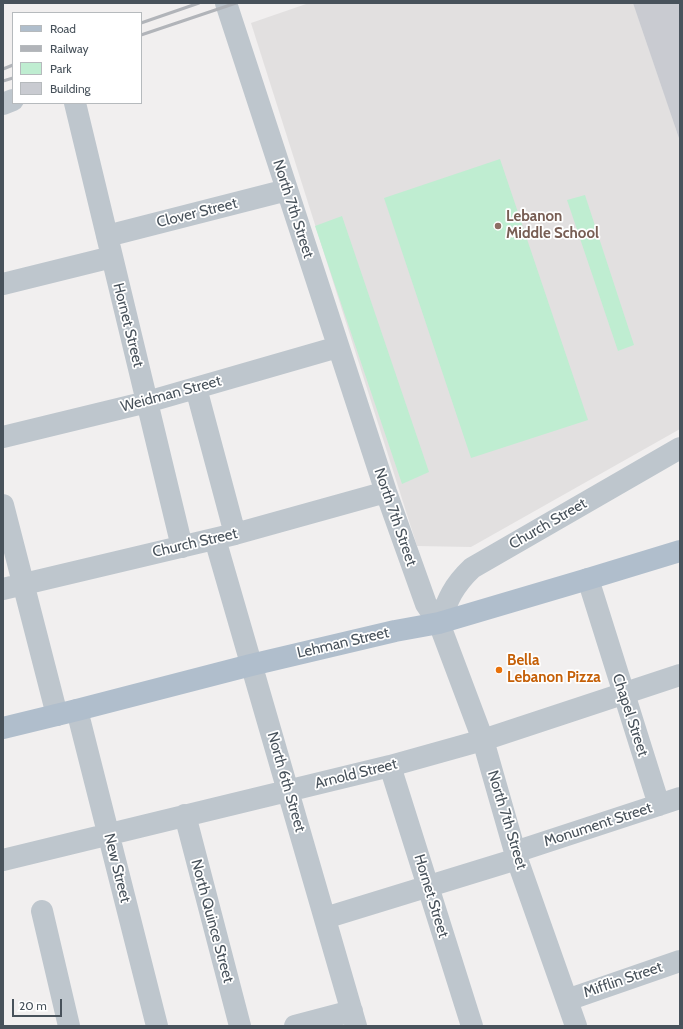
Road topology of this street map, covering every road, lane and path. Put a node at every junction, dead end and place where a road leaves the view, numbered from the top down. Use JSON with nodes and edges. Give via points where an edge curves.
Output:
{"nodes":[{"id":1,"x":226,"y":3,"type":"edge"},
{"id":2,"x":75,"y":104,"type":"edge"},
{"id":3,"x":286,"y":190,"type":"junction"},
{"id":4,"x":107,"y":236,"type":"junction"},
{"id":5,"x":112,"y":257,"type":"junction"},
{"id":6,"x":3,"y":284,"type":"edge"},
{"id":7,"x":338,"y":347,"type":"junction"},
{"id":8,"x":196,"y":388,"type":"junction"},
{"id":9,"x":147,"y":402,"type":"junction"},
{"id":10,"x":3,"y":437,"type":"edge"},
{"id":11,"x":680,"y":448,"type":"edge"},
{"id":12,"x":386,"y":492,"type":"junction"},
{"id":13,"x":3,"y":505,"type":"edge"},
{"id":14,"x":225,"y":536,"type":"junction"},
{"id":15,"x":182,"y":547,"type":"junction"},
{"id":16,"x":680,"y":551,"type":"edge"},
{"id":17,"x":588,"y":579,"type":"junction"},
{"id":18,"x":24,"y":583,"type":"junction"},
{"id":19,"x":3,"y":589,"type":"edge"},
{"id":20,"x":439,"y":623,"type":"junction"},
{"id":21,"x":252,"y":665,"type":"junction"},
{"id":22,"x":680,"y":675,"type":"edge"},
{"id":23,"x":624,"y":694,"type":"junction"},
{"id":24,"x":67,"y":713,"type":"junction"},
{"id":25,"x":3,"y":728,"type":"edge"},
{"id":26,"x":483,"y":740,"type":"junction"},
{"id":27,"x":390,"y":766,"type":"junction"},
{"id":28,"x":288,"y":791,"type":"junction"},
{"id":29,"x":680,"y":798,"type":"edge"},
{"id":30,"x":659,"y":805,"type":"junction"},
{"id":31,"x":185,"y":815,"type":"junction"},
{"id":32,"x":108,"y":834,"type":"junction"},
{"id":33,"x":516,"y":855,"type":"junction"},
{"id":34,"x":3,"y":860,"type":"edge"},
{"id":35,"x":428,"y":886,"type":"junction"},
{"id":36,"x":42,"y":911,"type":"dead end"},
{"id":37,"x":325,"y":918,"type":"junction"},
{"id":38,"x":680,"y":961,"type":"edge"},
{"id":39,"x":567,"y":1000,"type":"junction"},
{"id":40,"x":354,"y":1019,"type":"edge"},
{"id":41,"x":69,"y":1026,"type":"edge"},
{"id":42,"x":157,"y":1026,"type":"edge"},
{"id":43,"x":240,"y":1026,"type":"edge"},
{"id":44,"x":295,"y":1026,"type":"edge"},
{"id":45,"x":472,"y":1026,"type":"edge"},
{"id":46,"x":576,"y":1026,"type":"edge"}],
"edges":[{"from":1,"to":3,"type":"street","name":"North 7th Street"},
{"from":2,"to":4,"type":"street","name":"Hornet Street"},
{"from":3,"to":4,"type":"street","name":"Clover Street"},
{"from":3,"to":7,"type":"street","name":"North 7th Street"},
{"from":4,"to":5,"type":"street","name":"Hornet Street"},
{"from":5,"to":6,"type":"street"},
{"from":5,"to":9,"type":"street","name":"Hornet Street"},
{"from":7,"to":8,"type":"street","name":"Weidman Street"},
{"from":7,"to":12,"type":"street","name":"North 7th Street"},
{"from":8,"to":9,"type":"street","name":"Weidman Street"},
{"from":8,"to":14,"type":"street","name":"North 6th Street"},
{"from":9,"to":10,"type":"street","name":"Weidman Street"},
{"from":9,"to":15,"type":"street","name":"Hornet Street"},
{"from":11,"to":20,"type":"street","name":"Church Street","via":[[472,568],[452,591]]},
{"from":12,"to":14,"type":"street","name":"Church Street"},
{"from":12,"to":20,"type":"street","name":"North 7th Street","via":[[426,604]]},
{"from":13,"to":18,"type":"street","name":"New Street"},
{"from":14,"to":15,"type":"street","name":"Church Street"},
{"from":14,"to":21,"type":"street","name":"North 6th Street"},
{"from":15,"to":18,"type":"street","name":"Church Street"},
{"from":16,"to":17,"type":"main road","name":"Lehman Street"},
{"from":17,"to":20,"type":"main road","name":"Lehman Street"},
{"from":17,"to":23,"type":"street","name":"Chapel Street"},
{"from":18,"to":19,"type":"street","name":"Church Street"},
{"from":18,"to":24,"type":"street","name":"New Street"},
{"from":20,"to":21,"type":"main road","name":"Lehman Street"},
{"from":20,"to":26,"type":"street","name":"North 7th Street"},
{"from":21,"to":24,"type":"main road","name":"Lehman Street"},
{"from":21,"to":28,"type":"street","name":"North 6th Street"},
{"from":22,"to":23,"type":"street","name":"Arnold Street"},
{"from":23,"to":26,"type":"street","name":"Arnold Street"},
{"from":23,"to":30,"type":"street","name":"Chapel Street"},
{"from":24,"to":25,"type":"main road","name":"Lehman Street"},
{"from":24,"to":32,"type":"street","name":"New Street"},
{"from":26,"to":27,"type":"street","name":"Arnold Street"},
{"from":26,"to":33,"type":"street","name":"North 7th Street"},
{"from":27,"to":28,"type":"street","name":"Arnold Street"},
{"from":27,"to":35,"type":"street","name":"Hornet Street"},
{"from":28,"to":31,"type":"street","name":"Arnold Street"},
{"from":28,"to":37,"type":"street","name":"North 6th Street"},
{"from":29,"to":30,"type":"street","name":"Monument Street"},
{"from":30,"to":33,"type":"street","name":"Monument Street"},
{"from":31,"to":32,"type":"street","name":"Arnold Street"},
{"from":31,"to":43,"type":"street","name":"North Quince Street"},
{"from":32,"to":34,"type":"street","name":"Arnold Street"},
{"from":32,"to":42,"type":"street","name":"New Street"},
{"from":33,"to":35,"type":"street","name":"Monument Street"},
{"from":33,"to":39,"type":"street","name":"North 7th Street"},
{"from":35,"to":37,"type":"street","name":"Monument Street"},
{"from":35,"to":45,"type":"street","name":"Hornet Street"},
{"from":36,"to":41,"type":"street"},
{"from":37,"to":40,"type":"street","name":"North 6th Street"},
{"from":38,"to":39,"type":"street","name":"Mifflin Street"},
{"from":39,"to":46,"type":"street","name":"North 7th Street"},
{"from":40,"to":44,"type":"street"}]}
